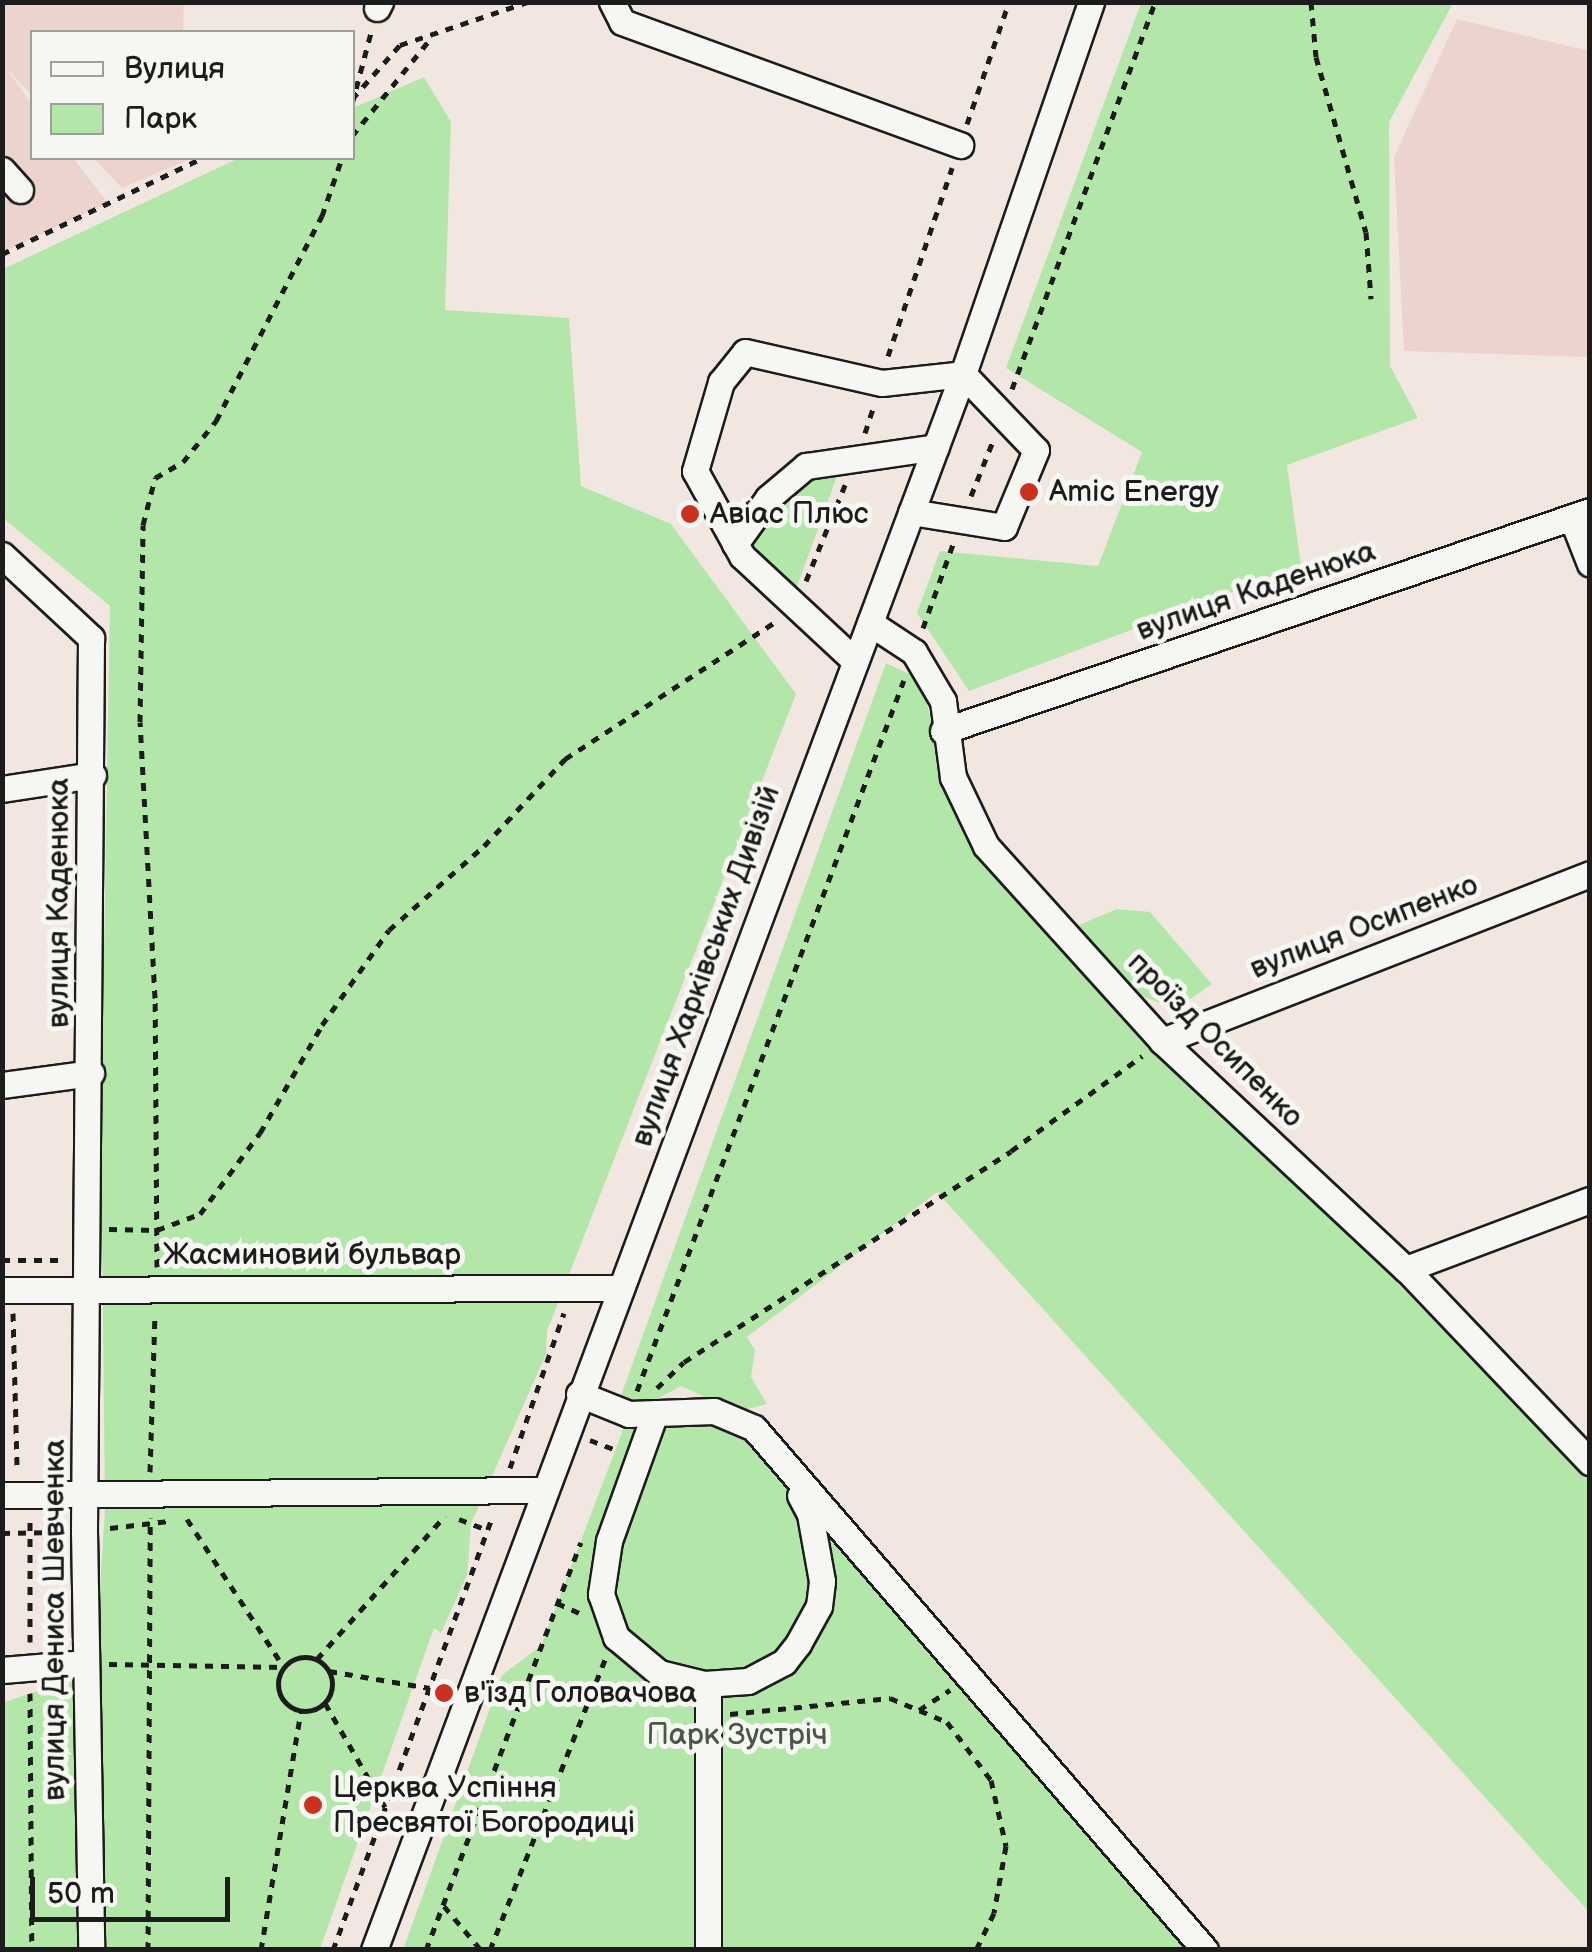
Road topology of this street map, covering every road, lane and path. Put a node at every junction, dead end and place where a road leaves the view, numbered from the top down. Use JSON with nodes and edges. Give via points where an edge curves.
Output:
{"nodes":[{"id":1,"x":528,"y":2,"type":"edge"},
{"id":2,"x":612,"y":2,"type":"edge"},
{"id":3,"x":1009,"y":2,"type":"edge"},
{"id":4,"x":1092,"y":2,"type":"edge"},
{"id":5,"x":1155,"y":2,"type":"edge"},
{"id":6,"x":1311,"y":2,"type":"edge"},
{"id":7,"x":379,"y":6,"type":"edge"},
{"id":8,"x":434,"y":34,"type":"junction"},
{"id":9,"x":355,"y":93,"type":"edge"},
{"id":10,"x":355,"y":98,"type":"edge"},
{"id":11,"x":355,"y":132,"type":"edge"},
{"id":12,"x":960,"y":145,"type":"junction"},
{"id":13,"x":198,"y":160,"type":"edge"},
{"id":14,"x":341,"y":160,"type":"edge"},
{"id":15,"x":2,"y":170,"type":"edge"},
{"id":16,"x":20,"y":190,"type":"dead end"},
{"id":17,"x":2,"y":254,"type":"edge"},
{"id":18,"x":1371,"y":299,"type":"dead end"},
{"id":19,"x":963,"y":374,"type":"junction"},
{"id":20,"x":882,"y":382,"type":"junction"},
{"id":21,"x":1003,"y":416,"type":"junction"},
{"id":22,"x":936,"y":447,"type":"junction"},
{"id":23,"x":858,"y":456,"type":"junction"},
{"id":24,"x":911,"y":512,"type":"junction"},
{"id":25,"x":1581,"y":514,"type":"edge"},
{"id":26,"x":962,"y":518,"type":"junction"},
{"id":27,"x":735,"y":544,"type":"junction"},
{"id":28,"x":2,"y":554,"type":"edge"},
{"id":29,"x":1590,"y":564,"type":"edge"},
{"id":30,"x":795,"y":608,"type":"junction"},
{"id":31,"x":870,"y":622,"type":"junction"},
{"id":32,"x":914,"y":652,"type":"junction"},
{"id":33,"x":855,"y":661,"type":"junction"},
{"id":34,"x":944,"y":731,"type":"junction"},
{"id":35,"x":92,"y":775,"type":"junction"},
{"id":36,"x":2,"y":789,"type":"edge"},
{"id":37,"x":1590,"y":874,"type":"edge"},
{"id":38,"x":1162,"y":1041,"type":"junction"},
{"id":39,"x":91,"y":1073,"type":"junction"},
{"id":40,"x":2,"y":1085,"type":"edge"},
{"id":41,"x":1590,"y":1200,"type":"edge"},
{"id":42,"x":88,"y":1228,"type":"junction"},
{"id":43,"x":157,"y":1230,"type":"junction"},
{"id":44,"x":2,"y":1260,"type":"edge"},
{"id":45,"x":1406,"y":1269,"type":"junction"},
{"id":46,"x":156,"y":1288,"type":"junction"},
{"id":47,"x":573,"y":1288,"type":"junction"},
{"id":48,"x":621,"y":1288,"type":"junction"},
{"id":49,"x":2,"y":1290,"type":"edge"},
{"id":50,"x":75,"y":1290,"type":"junction"},
{"id":51,"x":2,"y":1394,"type":"edge"},
{"id":52,"x":14,"y":1394,"type":"junction"},
{"id":53,"x":579,"y":1394,"type":"junction"},
{"id":54,"x":642,"y":1413,"type":"junction"},
{"id":55,"x":780,"y":1458,"type":"junction"},
{"id":56,"x":1590,"y":1462,"type":"edge"},
{"id":57,"x":609,"y":1467,"type":"dead end"},
{"id":58,"x":503,"y":1490,"type":"junction"},
{"id":59,"x":542,"y":1490,"type":"junction"},
{"id":60,"x":150,"y":1493,"type":"junction"},
{"id":61,"x":30,"y":1494,"type":"junction"},
{"id":62,"x":85,"y":1494,"type":"junction"},
{"id":63,"x":2,"y":1495,"type":"edge"},
{"id":64,"x":445,"y":1516,"type":"dead end"},
{"id":65,"x":186,"y":1519,"type":"dead end"},
{"id":66,"x":84,"y":1531,"type":"junction"},
{"id":67,"x":30,"y":1532,"type":"junction"},
{"id":68,"x":2,"y":1533,"type":"edge"},
{"id":69,"x":583,"y":1535,"type":"dead end"},
{"id":70,"x":615,"y":1634,"type":"junction"},
{"id":71,"x":317,"y":1659,"type":"junction"},
{"id":72,"x":86,"y":1663,"type":"junction"},
{"id":73,"x":148,"y":1664,"type":"junction"},
{"id":74,"x":30,"y":1667,"type":"junction"},
{"id":75,"x":284,"y":1667,"type":"junction"},
{"id":76,"x":2,"y":1670,"type":"edge"},
{"id":77,"x":330,"y":1671,"type":"junction"},
{"id":78,"x":969,"y":1677,"type":"junction"},
{"id":79,"x":708,"y":1684,"type":"junction"},
{"id":80,"x":430,"y":1688,"type":"junction"},
{"id":81,"x":325,"y":1703,"type":"junction"},
{"id":82,"x":300,"y":1710,"type":"junction"},
{"id":83,"x":918,"y":1710,"type":"junction"},
{"id":84,"x":708,"y":1716,"type":"junction"},
{"id":85,"x":386,"y":1807,"type":"junction"},
{"id":86,"x":443,"y":1904,"type":"junction"},
{"id":87,"x":32,"y":1950,"type":"edge"},
{"id":88,"x":91,"y":1950,"type":"edge"},
{"id":89,"x":148,"y":1950,"type":"edge"},
{"id":90,"x":261,"y":1950,"type":"edge"},
{"id":91,"x":332,"y":1950,"type":"edge"},
{"id":92,"x":374,"y":1950,"type":"edge"},
{"id":93,"x":426,"y":1950,"type":"edge"},
{"id":94,"x":481,"y":1950,"type":"edge"},
{"id":95,"x":490,"y":1950,"type":"edge"},
{"id":96,"x":708,"y":1950,"type":"edge"},
{"id":97,"x":976,"y":1950,"type":"edge"},
{"id":98,"x":1205,"y":1950,"type":"edge"}],
"edges":[{"from":1,"to":8,"type":"path"},
{"from":2,"to":12,"type":"street","via":[[622,22]]},
{"from":3,"to":12,"type":"path"},
{"from":4,"to":19,"type":"street","name":"вулиця Харківських Дивізій"},
{"from":5,"to":21,"type":"path"},
{"from":6,"to":18,"type":"path","via":[[1316,57],[1366,232]]},
{"from":7,"to":9,"type":"path"},
{"from":8,"to":10,"type":"path","via":[[400,45]]},
{"from":8,"to":11,"type":"path"},
{"from":12,"to":20,"type":"path"},
{"from":13,"to":17,"type":"path"},
{"from":14,"to":43,"type":"path","via":[[322,216],[216,421],[183,462],[155,478],[142,525],[140,722],[155,998]]},
{"from":15,"to":16,"type":"street"},
{"from":19,"to":20,"type":"street"},
{"from":19,"to":21,"type":"street"},
{"from":19,"to":22,"type":"street","name":"вулиця Харківських Дивізій"},
{"from":20,"to":23,"type":"path"},
{"from":20,"to":27,"type":"street","via":[[745,352],[721,382],[696,472]]},
{"from":21,"to":26,"type":"path"},
{"from":21,"to":26,"type":"street","via":[[1036,450],[1004,526]]},
{"from":22,"to":23,"type":"street"},
{"from":22,"to":24,"type":"street","name":"вулиця Харківських Дивізій"},
{"from":23,"to":27,"type":"street","via":[[806,466],[768,498]]},
{"from":23,"to":30,"type":"path"},
{"from":24,"to":26,"type":"street"},
{"from":24,"to":31,"type":"street","name":"вулиця Харківських Дивізій"},
{"from":25,"to":29,"type":"street"},
{"from":25,"to":34,"type":"street","name":"вулиця Каденюка"},
{"from":26,"to":32,"type":"path"},
{"from":27,"to":30,"type":"street"},
{"from":28,"to":35,"type":"street","name":"вулиця Каденюка","via":[[92,638]]},
{"from":30,"to":33,"type":"street"},
{"from":30,"to":43,"type":"path","via":[[564,760],[484,846],[389,930],[322,1024],[260,1133],[200,1214]]},
{"from":31,"to":32,"type":"street","name":"проїзд Осипенко"},
{"from":31,"to":33,"type":"street","name":"вулиця Харківських Дивізій"},
{"from":32,"to":34,"type":"street","name":"проїзд Осипенко","via":[[943,702]]},
{"from":32,"to":54,"type":"path"},
{"from":33,"to":48,"type":"street","name":"вулиця Харківських Дивізій"},
{"from":34,"to":38,"type":"street","name":"проїзд Осипенко","via":[[953,777],[986,846]]},
{"from":35,"to":36,"type":"street"},
{"from":35,"to":39,"type":"street","name":"вулиця Каденюка"},
{"from":37,"to":38,"type":"street","name":"вулиця Осипенко"},
{"from":38,"to":45,"type":"street","name":"проїзд Осипенко"},
{"from":38,"to":54,"type":"path","via":[[1011,1151],[684,1362]]},
{"from":39,"to":40,"type":"street"},
{"from":39,"to":42,"type":"street","name":"вулиця Каденюка"},
{"from":41,"to":45,"type":"street"},
{"from":42,"to":43,"type":"path"},
{"from":42,"to":50,"type":"street","name":"вулиця Каденюка"},
{"from":43,"to":46,"type":"path"},
{"from":44,"to":50,"type":"path","via":[[70,1260]]},
{"from":45,"to":56,"type":"street","name":"проїзд Осипенко"},
{"from":46,"to":47,"type":"street","name":"Жасминовий бульвар"},
{"from":46,"to":50,"type":"street","name":"Жасминовий бульвар"},
{"from":46,"to":60,"type":"path"},
{"from":47,"to":48,"type":"street","name":"Жасминовий бульвар"},
{"from":47,"to":58,"type":"path"},
{"from":48,"to":53,"type":"street","name":"вулиця Харківських Дивізій"},
{"from":49,"to":50,"type":"street","name":"Жасминовий бульвар"},
{"from":50,"to":52,"type":"path","via":[[12,1314]]},
{"from":50,"to":62,"type":"street","name":"вулиця Дениса Шевченка"},
{"from":51,"to":52,"type":"path"},
{"from":52,"to":61,"type":"path","via":[[14,1464]]},
{"from":53,"to":54,"type":"street"},
{"from":53,"to":59,"type":"street","name":"вулиця Харківських Дивізій"},
{"from":54,"to":55,"type":"street","via":[[714,1411],[754,1428]]},
{"from":54,"to":57,"type":"path"},
{"from":54,"to":70,"type":"street","via":[[604,1559],[601,1594]]},
{"from":55,"to":78,"type":"street"},
{"from":55,"to":79,"type":"street","via":[[810,1514],[821,1556],[819,1606],[784,1662],[748,1681]]},
{"from":58,"to":59,"type":"street"},
{"from":58,"to":60,"type":"street"},
{"from":58,"to":80,"type":"path"},
{"from":59,"to":92,"type":"street","name":"вулиця Харківських Дивізій"},
{"from":60,"to":62,"type":"street"},
{"from":60,"to":73,"type":"path"},
{"from":61,"to":62,"type":"street"},
{"from":61,"to":63,"type":"street"},
{"from":61,"to":67,"type":"path"},
{"from":62,"to":66,"type":"street","name":"вулиця Дениса Шевченка"},
{"from":64,"to":71,"type":"path"},
{"from":65,"to":75,"type":"path"},
{"from":66,"to":67,"type":"path"},
{"from":66,"to":72,"type":"street","name":"вулиця Дениса Шевченка"},
{"from":67,"to":68,"type":"path"},
{"from":67,"to":74,"type":"path"},
{"from":69,"to":86,"type":"path"},
{"from":70,"to":79,"type":"street","via":[[659,1673]]},
{"from":70,"to":95,"type":"path"},
{"from":71,"to":75,"type":"path","via":[[299,1658]]},
{"from":71,"to":77,"type":"path"},
{"from":72,"to":73,"type":"path"},
{"from":72,"to":74,"type":"street"},
{"from":72,"to":88,"type":"street","name":"вулиця Дениса Шевченка"},
{"from":73,"to":75,"type":"path"},
{"from":73,"to":89,"type":"path"},
{"from":74,"to":76,"type":"street"},
{"from":74,"to":87,"type":"path"},
{"from":75,"to":82,"type":"path","via":[[280,1694]]},
{"from":77,"to":80,"type":"path"},
{"from":77,"to":81,"type":"path"},
{"from":78,"to":83,"type":"path"},
{"from":78,"to":98,"type":"street"},
{"from":79,"to":84,"type":"street"},
{"from":80,"to":85,"type":"path"},
{"from":81,"to":82,"type":"path"},
{"from":81,"to":85,"type":"path"},
{"from":82,"to":90,"type":"path"},
{"from":83,"to":84,"type":"path","via":[[890,1698]]},
{"from":83,"to":97,"type":"path","via":[[948,1722],[991,1780],[1006,1846],[994,1913]]},
{"from":84,"to":96,"type":"street"},
{"from":85,"to":91,"type":"path"},
{"from":86,"to":93,"type":"path"},
{"from":86,"to":94,"type":"path"}]}
